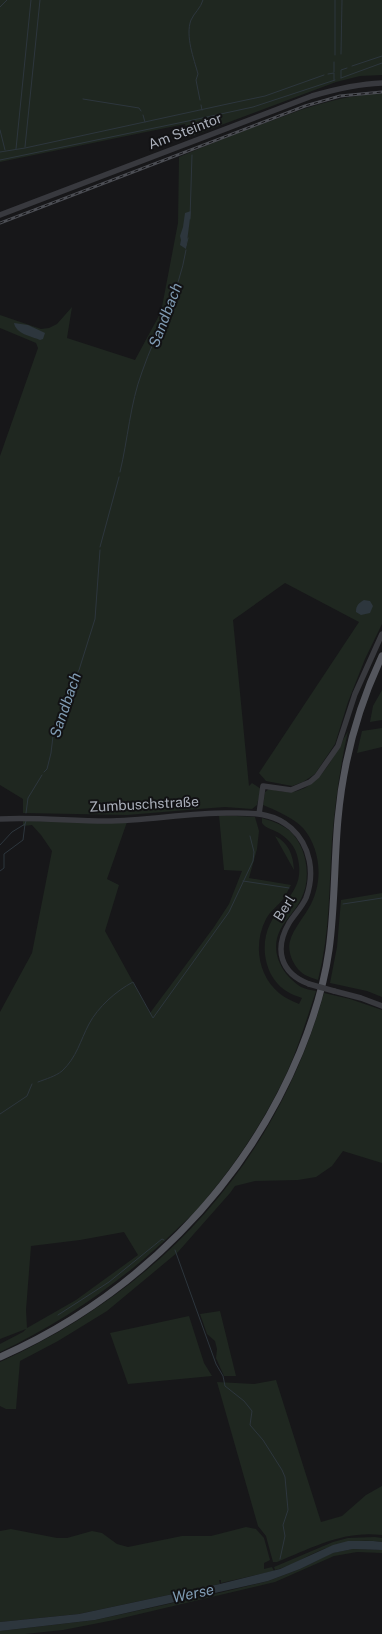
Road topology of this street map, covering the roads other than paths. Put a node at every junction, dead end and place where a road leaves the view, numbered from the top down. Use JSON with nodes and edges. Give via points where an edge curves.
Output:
{"nodes":[{"id":1,"x":382,"y":84,"type":"edge"},
{"id":2,"x":0,"y":215,"type":"edge"},
{"id":3,"x":382,"y":634,"type":"edge"},
{"id":4,"x":382,"y":656,"type":"edge"},
{"id":5,"x":259,"y":814,"type":"junction"},
{"id":6,"x":0,"y":818,"type":"edge"},
{"id":7,"x":382,"y":1006,"type":"edge"},
{"id":8,"x":0,"y":1357,"type":"edge"}],
"edges":[{"from":1,"to":2,"type":"street","name":"Am Steintor","via":[[338,88],[312,96]]},
{"from":3,"to":5,"type":"street","via":[[355,694],[338,746],[310,782],[291,790],[263,786]]},
{"from":4,"to":8,"type":"main road","via":[[364,698],[348,754],[338,818],[329,952],[322,987],[302,1048],[268,1118],[231,1175],[196,1217],[155,1257],[86,1310]]},
{"from":5,"to":6,"type":"street","name":"Zumbuschstraße","via":[[190,814],[114,820]]},
{"from":5,"to":7,"type":"street","name":"Berl","bridge":true,"via":[[292,829],[308,854],[310,886],[305,900],[284,932],[281,948],[288,971],[308,984]]}]}
